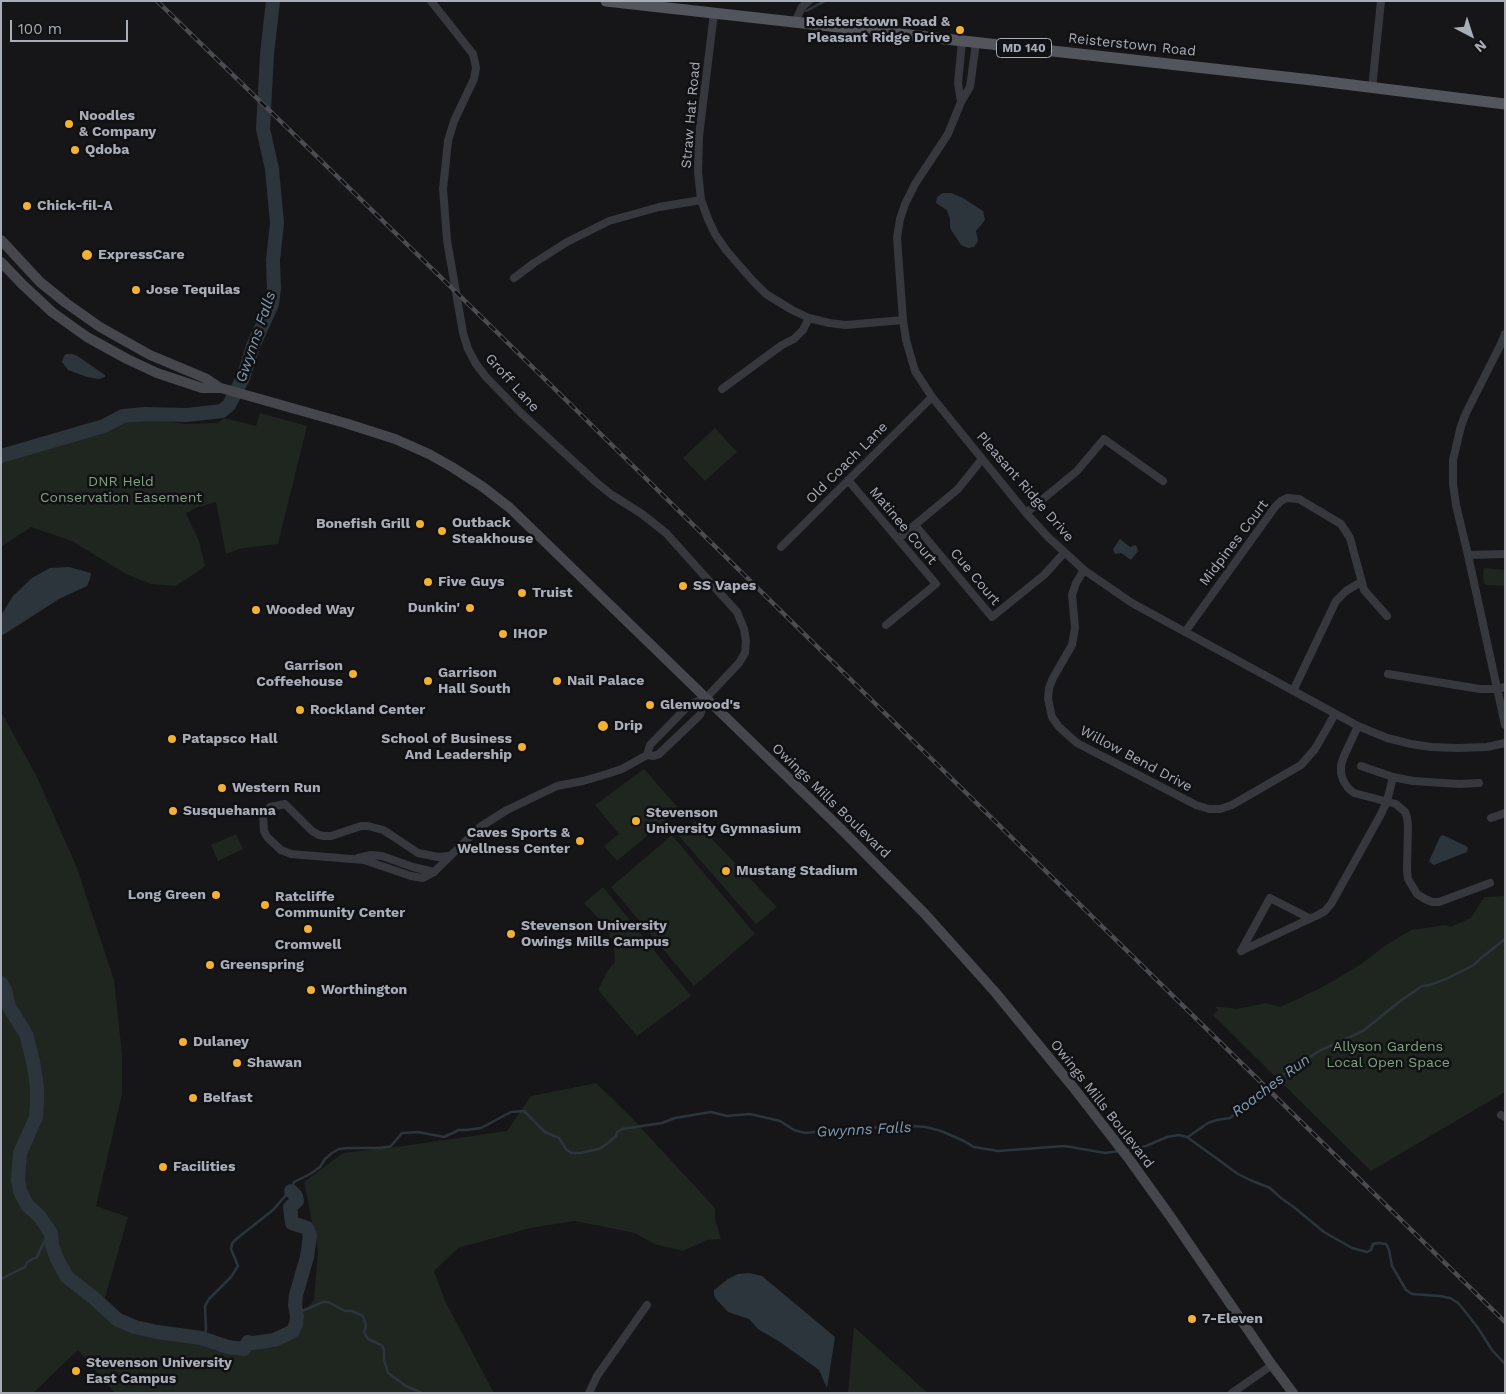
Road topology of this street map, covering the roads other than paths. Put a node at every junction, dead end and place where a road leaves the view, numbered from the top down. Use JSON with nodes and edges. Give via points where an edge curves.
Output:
{"nodes":[{"id":1,"x":432,"y":1,"type":"edge"},
{"id":2,"x":606,"y":1,"type":"edge"},
{"id":3,"x":809,"y":1,"type":"edge"},
{"id":4,"x":1381,"y":1,"type":"edge"},
{"id":5,"x":714,"y":13,"type":"junction"},
{"id":6,"x":795,"y":22,"type":"junction"},
{"id":7,"x":962,"y":41,"type":"junction"},
{"id":8,"x":976,"y":43,"type":"junction"},
{"id":9,"x":1372,"y":88,"type":"junction"},
{"id":10,"x":961,"y":102,"type":"junction"},
{"id":11,"x":1505,"y":104,"type":"edge"},
{"id":12,"x":701,"y":200,"type":"junction"},
{"id":13,"x":1,"y":240,"type":"edge"},
{"id":14,"x":1,"y":262,"type":"edge"},
{"id":15,"x":514,"y":278,"type":"dead end"},
{"id":16,"x":809,"y":318,"type":"junction"},
{"id":17,"x":902,"y":320,"type":"junction"},
{"id":18,"x":1505,"y":334,"type":"edge"},
{"id":19,"x":221,"y":388,"type":"junction"},
{"id":20,"x":722,"y":389,"type":"dead end"},
{"id":21,"x":932,"y":397,"type":"junction"},
{"id":22,"x":982,"y":458,"type":"junction"},
{"id":23,"x":848,"y":480,"type":"junction"},
{"id":24,"x":1163,"y":481,"type":"dead end"},
{"id":25,"x":1026,"y":513,"type":"junction"},
{"id":26,"x":915,"y":525,"type":"junction"},
{"id":27,"x":898,"y":539,"type":"junction"},
{"id":28,"x":781,"y":548,"type":"dead end"},
{"id":29,"x":1064,"y":553,"type":"junction"},
{"id":30,"x":1505,"y":554,"type":"edge"},
{"id":31,"x":1468,"y":555,"type":"junction"},
{"id":32,"x":1084,"y":570,"type":"junction"},
{"id":33,"x":1362,"y":582,"type":"junction"},
{"id":34,"x":1387,"y":616,"type":"dead end"},
{"id":35,"x":886,"y":626,"type":"dead end"},
{"id":36,"x":1184,"y":632,"type":"junction"},
{"id":37,"x":1388,"y":674,"type":"dead end"},
{"id":38,"x":1501,"y":688,"type":"edge"},
{"id":39,"x":1293,"y":690,"type":"junction"},
{"id":40,"x":706,"y":698,"type":"junction"},
{"id":41,"x":1335,"y":714,"type":"junction"},
{"id":42,"x":1505,"y":725,"type":"edge"},
{"id":43,"x":1358,"y":726,"type":"junction"},
{"id":44,"x":663,"y":732,"type":"junction"},
{"id":45,"x":673,"y":742,"type":"junction"},
{"id":46,"x":1505,"y":743,"type":"edge"},
{"id":47,"x":647,"y":755,"type":"junction"},
{"id":48,"x":1361,"y":766,"type":"dead end"},
{"id":49,"x":1392,"y":776,"type":"junction"},
{"id":50,"x":1478,"y":783,"type":"dead end"},
{"id":51,"x":1387,"y":801,"type":"junction"},
{"id":52,"x":1505,"y":813,"type":"edge"},
{"id":53,"x":1491,"y":818,"type":"dead end"},
{"id":54,"x":449,"y":856,"type":"junction"},
{"id":55,"x":1490,"y":883,"type":"dead end"},
{"id":56,"x":1309,"y":918,"type":"junction"},
{"id":57,"x":647,"y":1305,"type":"dead end"},
{"id":58,"x":1272,"y":1365,"type":"junction"},
{"id":59,"x":589,"y":1393,"type":"edge"},
{"id":60,"x":1232,"y":1393,"type":"edge"},
{"id":61,"x":1293,"y":1393,"type":"edge"}],
"edges":[{"from":1,"to":40,"type":"street","name":"Groff Lane","via":[[472,54],[476,68],[448,141],[443,189],[447,240],[468,349],[486,377],[521,413],[597,483],[666,533],[737,612],[746,635],[745,653]]},
{"from":2,"to":5,"type":"main road","name":"Reisterstown Road","number":"MD 140"},
{"from":3,"to":6,"type":"street"},
{"from":4,"to":9,"type":"street"},
{"from":5,"to":6,"type":"main road","name":"Reisterstown Road","number":"MD 140"},
{"from":5,"to":12,"type":"street","name":"Straw Hat Road","via":[[699,136]]},
{"from":6,"to":7,"type":"main road","name":"Reisterstown Road","number":"MD 140"},
{"from":7,"to":8,"type":"main road","name":"Reisterstown Road","number":"MD 140"},
{"from":7,"to":10,"type":"street","name":"Pleasant Ridge Drive","via":[[958,83]]},
{"from":8,"to":9,"type":"main road","name":"Reisterstown Road","number":"MD 140"},
{"from":8,"to":10,"type":"street","name":"Pleasant Ridge Drive","via":[[970,87]]},
{"from":9,"to":11,"type":"main road","name":"Reisterstown Road","number":"MD 140"},
{"from":10,"to":17,"type":"street","name":"Pleasant Ridge Drive","via":[[948,134],[915,184],[900,219],[897,238]]},
{"from":12,"to":15,"type":"street","via":[[609,221],[567,242]]},
{"from":12,"to":16,"type":"street","name":"Straw Hat Road","via":[[715,234],[737,264],[766,294]]},
{"from":13,"to":19,"type":"main road","name":"Owings Mills Boulevard","via":[[40,282],[93,323],[136,348]]},
{"from":14,"to":19,"type":"main road","name":"Owings Mills Boulevard","via":[[52,312],[114,353],[157,373],[202,388]]},
{"from":16,"to":17,"type":"street","name":"Straw Hat Road","via":[[846,325]]},
{"from":16,"to":20,"type":"street","via":[[794,339]]},
{"from":17,"to":21,"type":"street","name":"Pleasant Ridge Drive","via":[[915,371]]},
{"from":18,"to":31,"type":"street","via":[[1466,413],[1457,441],[1453,484]]},
{"from":19,"to":40,"type":"main road","name":"Owings Mills Boulevard","via":[[395,439],[474,480],[528,524]]},
{"from":21,"to":22,"type":"street","name":"Pleasant Ridge Drive"},
{"from":21,"to":23,"type":"street","name":"Old Coach Lane"},
{"from":22,"to":25,"type":"street","name":"Pleasant Ridge Drive"},
{"from":22,"to":26,"type":"street","via":[[958,489]]},
{"from":23,"to":27,"type":"street","name":"Matinee Court"},
{"from":23,"to":28,"type":"street","name":"Old Coach Lane"},
{"from":24,"to":25,"type":"street","via":[[1104,439],[1077,471]]},
{"from":25,"to":29,"type":"street","name":"Pleasant Ridge Drive"},
{"from":26,"to":27,"type":"street"},
{"from":26,"to":29,"type":"street","name":"Cue Court","via":[[992,617]]},
{"from":27,"to":35,"type":"street","name":"Matinee Court","via":[[936,584]]},
{"from":29,"to":32,"type":"street","name":"Pleasant Ridge Drive"},
{"from":30,"to":31,"type":"street"},
{"from":31,"to":38,"type":"street"},
{"from":32,"to":36,"type":"street","name":"Pleasant Ridge Drive","via":[[1132,603]]},
{"from":32,"to":41,"type":"street","name":"Willow Bend Drive","via":[[1072,595],[1075,628],[1072,645],[1053,678],[1048,699],[1052,717],[1077,743],[1196,805],[1220,809],[1301,765],[1315,749]]},
{"from":33,"to":34,"type":"street","name":"Midpines Court","via":[[1364,590]]},
{"from":33,"to":36,"type":"street","name":"Midpines Court","via":[[1350,538],[1341,524],[1299,499],[1286,498],[1275,507]]},
{"from":33,"to":39,"type":"street","via":[[1336,601]]},
{"from":36,"to":39,"type":"street","name":"Pleasant Ridge Drive"},
{"from":37,"to":38,"type":"street","via":[[1480,689]]},
{"from":38,"to":42,"type":"street"},
{"from":39,"to":41,"type":"street","name":"Pleasant Ridge Drive"},
{"from":40,"to":44,"type":"street","via":[[689,705]]},
{"from":40,"to":45,"type":"street","via":[[700,715]]},
{"from":40,"to":58,"type":"main road","name":"Owings Mills Boulevard","via":[[925,914],[1016,1017],[1129,1159]]},
{"from":41,"to":43,"type":"street","name":"Pleasant Ridge Drive"},
{"from":43,"to":46,"type":"street","name":"Pleasant Ridge Drive","via":[[1387,738],[1431,747],[1487,747]]},
{"from":43,"to":51,"type":"street","via":[[1341,765],[1343,780],[1354,793]]},
{"from":44,"to":45,"type":"street"},
{"from":44,"to":47,"type":"street","via":[[650,745]]},
{"from":45,"to":47,"type":"street","via":[[659,754]]},
{"from":47,"to":54,"type":"street","via":[[622,769],[557,786],[507,810],[480,827]]},
{"from":48,"to":49,"type":"street"},
{"from":49,"to":50,"type":"street","via":[[1436,783]]},
{"from":49,"to":51,"type":"street"},
{"from":51,"to":55,"type":"street","via":[[1401,808],[1407,817],[1408,880],[1417,894],[1439,902]]},
{"from":51,"to":56,"type":"street","via":[[1337,895],[1325,911]]},
{"from":52,"to":53,"type":"street"},
{"from":54,"to":54,"type":"street","via":[[434,872],[420,878],[374,863],[291,854],[281,850],[267,837],[263,816],[270,808],[285,804],[319,835],[331,836],[368,826],[383,830],[418,853]]},
{"from":56,"to":56,"type":"street","via":[[1275,934],[1241,950],[1270,898]]},
{"from":57,"to":59,"type":"street","via":[[597,1376]]},
{"from":58,"to":60,"type":"street"},
{"from":58,"to":61,"type":"main road","name":"Owings Mills Boulevard"}]}
